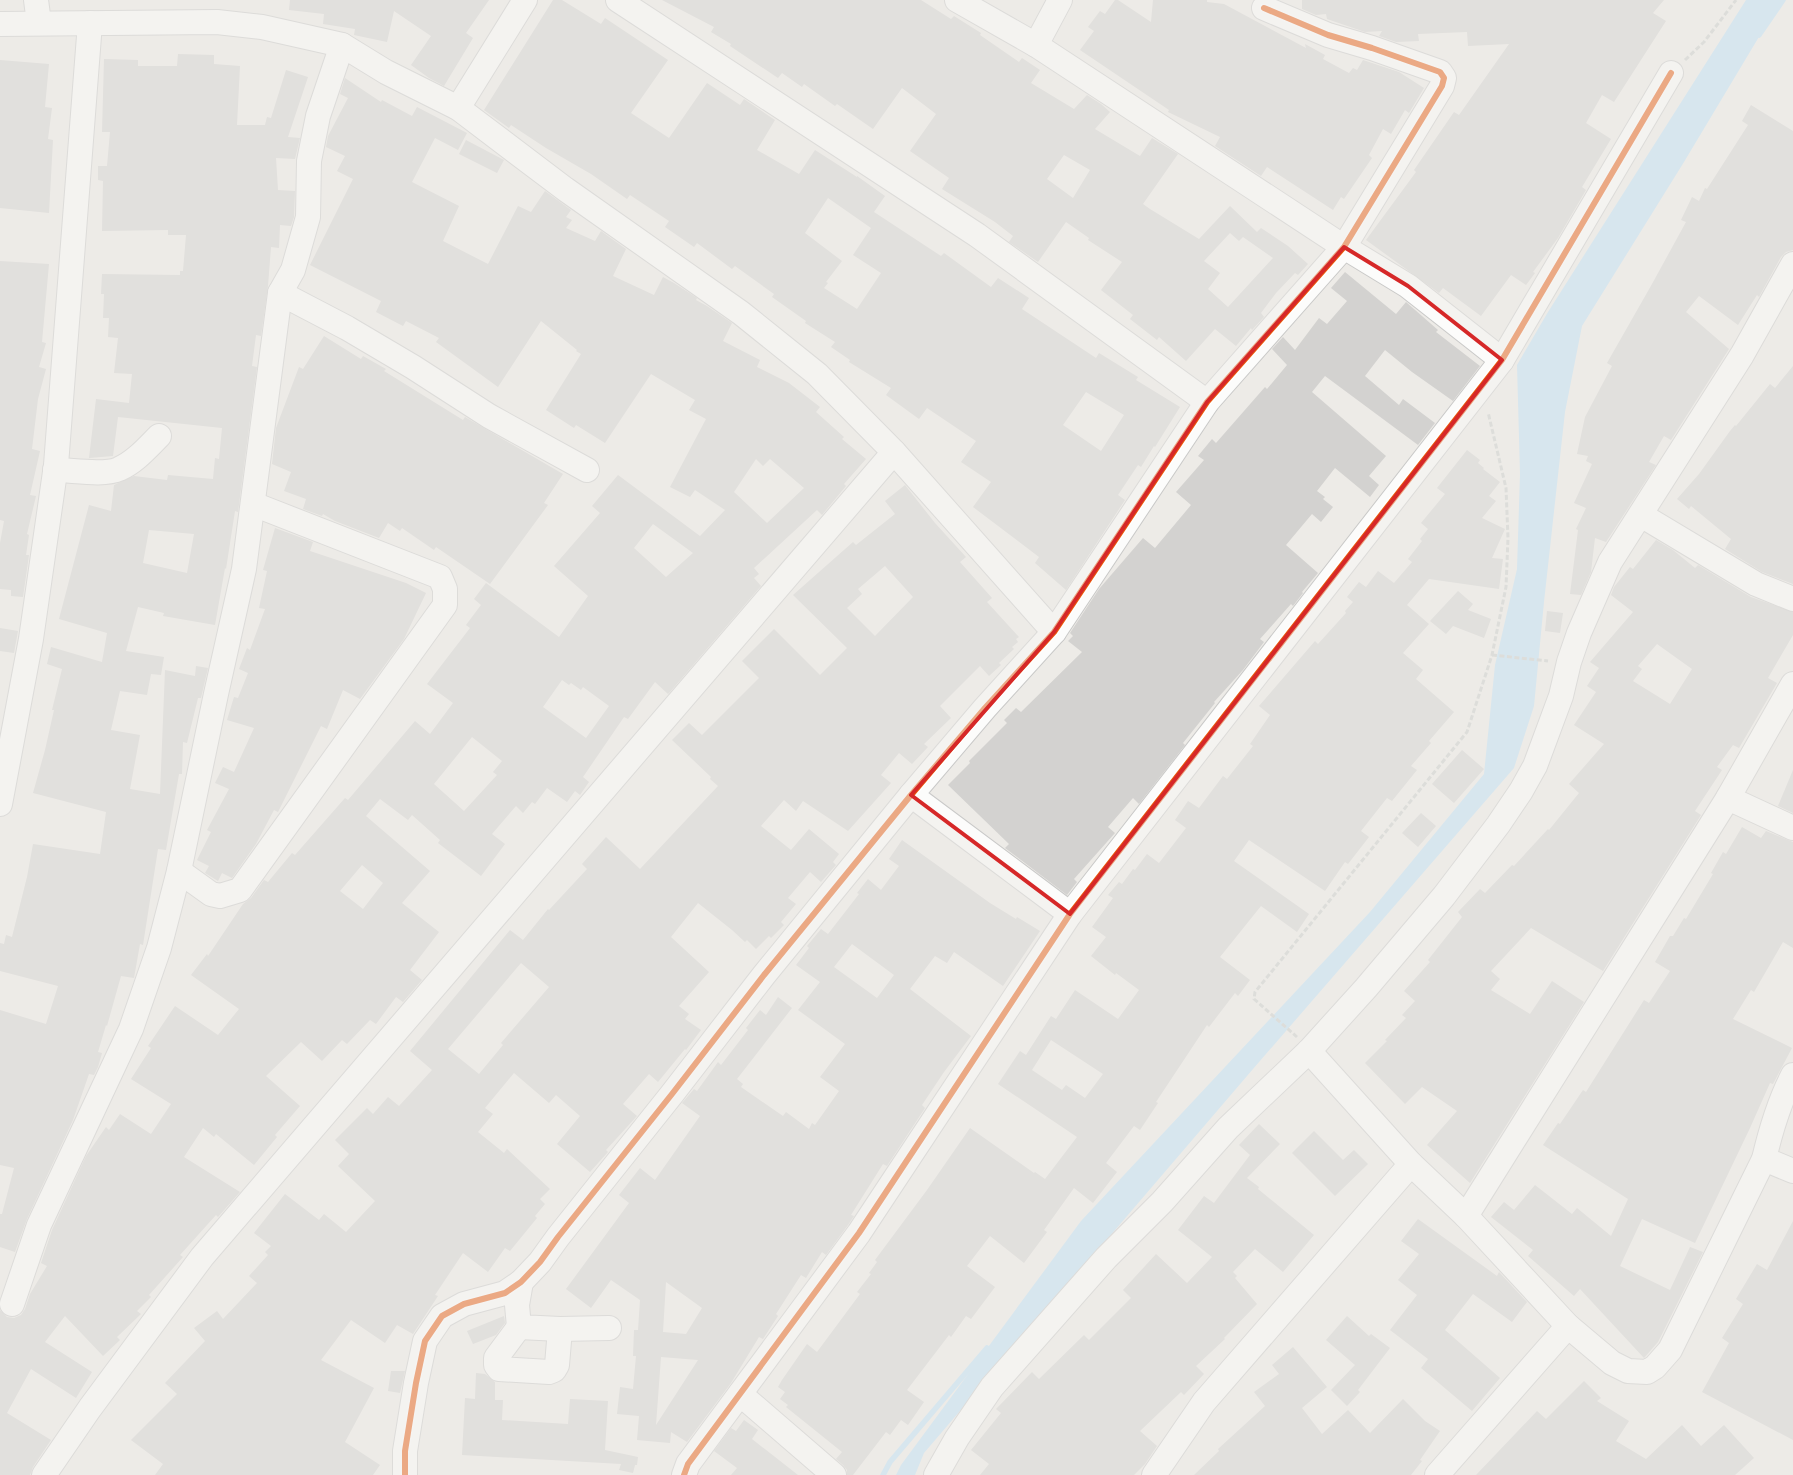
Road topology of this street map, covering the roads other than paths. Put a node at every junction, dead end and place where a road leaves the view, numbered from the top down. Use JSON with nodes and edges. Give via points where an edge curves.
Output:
{"nodes":[{"id":1,"x":525,"y":0,"type":"edge"},
{"id":2,"x":618,"y":0,"type":"edge"},
{"id":3,"x":957,"y":0,"type":"edge"},
{"id":4,"x":1060,"y":0,"type":"edge"},
{"id":5,"x":1264,"y":8,"type":"dead end"},
{"id":6,"x":38,"y":12,"type":"edge"},
{"id":7,"x":90,"y":23,"type":"junction"},
{"id":8,"x":0,"y":24,"type":"edge"},
{"id":9,"x":342,"y":45,"type":"junction"},
{"id":10,"x":1036,"y":45,"type":"junction"},
{"id":11,"x":1671,"y":73,"type":"road end"},
{"id":12,"x":458,"y":108,"type":"junction"},
{"id":13,"x":1344,"y":247,"type":"junction"},
{"id":14,"x":1793,"y":264,"type":"edge"},
{"id":15,"x":280,"y":293,"type":"junction"},
{"id":16,"x":1502,"y":360,"type":"junction"},
{"id":17,"x":1206,"y":402,"type":"junction"},
{"id":18,"x":159,"y":436,"type":"dead end"},
{"id":19,"x":894,"y":452,"type":"junction"},
{"id":20,"x":55,"y":470,"type":"junction"},
{"id":21,"x":588,"y":470,"type":"dead end"},
{"id":22,"x":253,"y":504,"type":"junction"},
{"id":23,"x":1641,"y":515,"type":"junction"},
{"id":24,"x":1793,"y":599,"type":"edge"},
{"id":25,"x":1054,"y":632,"type":"junction"},
{"id":26,"x":1793,"y":684,"type":"edge"},
{"id":27,"x":911,"y":795,"type":"junction"},
{"id":28,"x":1728,"y":798,"type":"junction"},
{"id":29,"x":0,"y":804,"type":"edge"},
{"id":30,"x":1793,"y":828,"type":"edge"},
{"id":31,"x":179,"y":871,"type":"junction"},
{"id":32,"x":1070,"y":914,"type":"junction"},
{"id":33,"x":1302,"y":1042,"type":"junction"},
{"id":34,"x":1793,"y":1075,"type":"edge"},
{"id":35,"x":1764,"y":1159,"type":"junction"},
{"id":36,"x":1411,"y":1164,"type":"junction"},
{"id":37,"x":1793,"y":1171,"type":"edge"},
{"id":38,"x":1466,"y":1216,"type":"junction"},
{"id":39,"x":522,"y":1282,"type":"junction"},
{"id":40,"x":12,"y":1304,"type":"dead end"},
{"id":41,"x":1568,"y":1326,"type":"junction"},
{"id":42,"x":519,"y":1327,"type":"junction"},
{"id":43,"x":609,"y":1328,"type":"dead end"},
{"id":44,"x":560,"y":1329,"type":"junction"},
{"id":45,"x":740,"y":1394,"type":"junction"},
{"id":46,"x":44,"y":1475,"type":"edge"},
{"id":47,"x":405,"y":1475,"type":"edge"},
{"id":48,"x":684,"y":1475,"type":"edge"},
{"id":49,"x":834,"y":1475,"type":"edge"},
{"id":50,"x":936,"y":1475,"type":"edge"},
{"id":51,"x":1154,"y":1475,"type":"edge"},
{"id":52,"x":1437,"y":1475,"type":"edge"}],
"edges":[{"from":1,"to":12,"type":"street"},
{"from":2,"to":17,"type":"street","via":[[977,236]]},
{"from":3,"to":10,"type":"street"},
{"from":4,"to":10,"type":"street"},
{"from":5,"to":13,"type":"street","via":[[1328,36],[1422,65],[1440,72],[1444,78]]},
{"from":6,"to":7,"type":"street"},
{"from":6,"to":8,"type":"street"},
{"from":7,"to":9,"type":"street","via":[[217,22],[262,27]]},
{"from":7,"to":20,"type":"street"},
{"from":9,"to":12,"type":"street","via":[[386,72]]},
{"from":9,"to":15,"type":"street","via":[[318,116],[309,161],[308,218],[293,270]]},
{"from":10,"to":13,"type":"street"},
{"from":11,"to":16,"type":"street"},
{"from":12,"to":19,"type":"street","via":[[565,189],[741,313],[816,374]]},
{"from":13,"to":16,"type":"street","via":[[1408,286]]},
{"from":13,"to":17,"type":"street"},
{"from":14,"to":23,"type":"street","via":[[1742,355]]},
{"from":15,"to":21,"type":"street","via":[[347,328],[489,416]]},
{"from":15,"to":22,"type":"street"},
{"from":16,"to":32,"type":"street"},
{"from":17,"to":25,"type":"street"},
{"from":18,"to":20,"type":"street","via":[[138,457],[118,470]]},
{"from":19,"to":25,"type":"street"},
{"from":19,"to":46,"type":"street","via":[[202,1257]]},
{"from":20,"to":29,"type":"street","via":[[31,638]]},
{"from":22,"to":31,"type":"street","via":[[244,569]]},
{"from":22,"to":31,"type":"street","via":[[440,578],[445,589],[445,605],[240,890],[220,896],[211,894]]},
{"from":23,"to":24,"type":"street","via":[[1756,584]]},
{"from":23,"to":33,"type":"street","via":[[1601,581],[1571,655],[1546,739],[1521,791],[1444,896],[1366,988]]},
{"from":25,"to":27,"type":"street"},
{"from":26,"to":28,"type":"street"},
{"from":27,"to":32,"type":"street"},
{"from":27,"to":39,"type":"street","via":[[764,975]]},
{"from":28,"to":30,"type":"street"},
{"from":28,"to":38,"type":"street"},
{"from":31,"to":40,"type":"street","via":[[159,948],[130,1029],[39,1225]]},
{"from":32,"to":45,"type":"street","via":[[859,1233]]},
{"from":33,"to":36,"type":"street"},
{"from":33,"to":50,"type":"street","via":[[1162,1202],[1106,1258],[992,1387]]},
{"from":34,"to":35,"type":"street","via":[[1782,1096]]},
{"from":35,"to":37,"type":"street"},
{"from":35,"to":41,"type":"street","via":[[1670,1350],[1655,1367],[1647,1372],[1628,1371]]},
{"from":36,"to":38,"type":"street"},
{"from":36,"to":51,"type":"street","via":[[1204,1402]]},
{"from":38,"to":41,"type":"street"},
{"from":39,"to":42,"type":"street","via":[[517,1305]]},
{"from":39,"to":47,"type":"street","via":[[505,1293],[464,1304],[442,1316],[425,1341],[405,1451]]},
{"from":41,"to":52,"type":"street"},
{"from":42,"to":44,"type":"street"},
{"from":42,"to":44,"type":"street","via":[[496,1358],[499,1369],[554,1370]]},
{"from":43,"to":44,"type":"street"},
{"from":45,"to":48,"type":"street","via":[[688,1464]]},
{"from":45,"to":49,"type":"street"}]}
